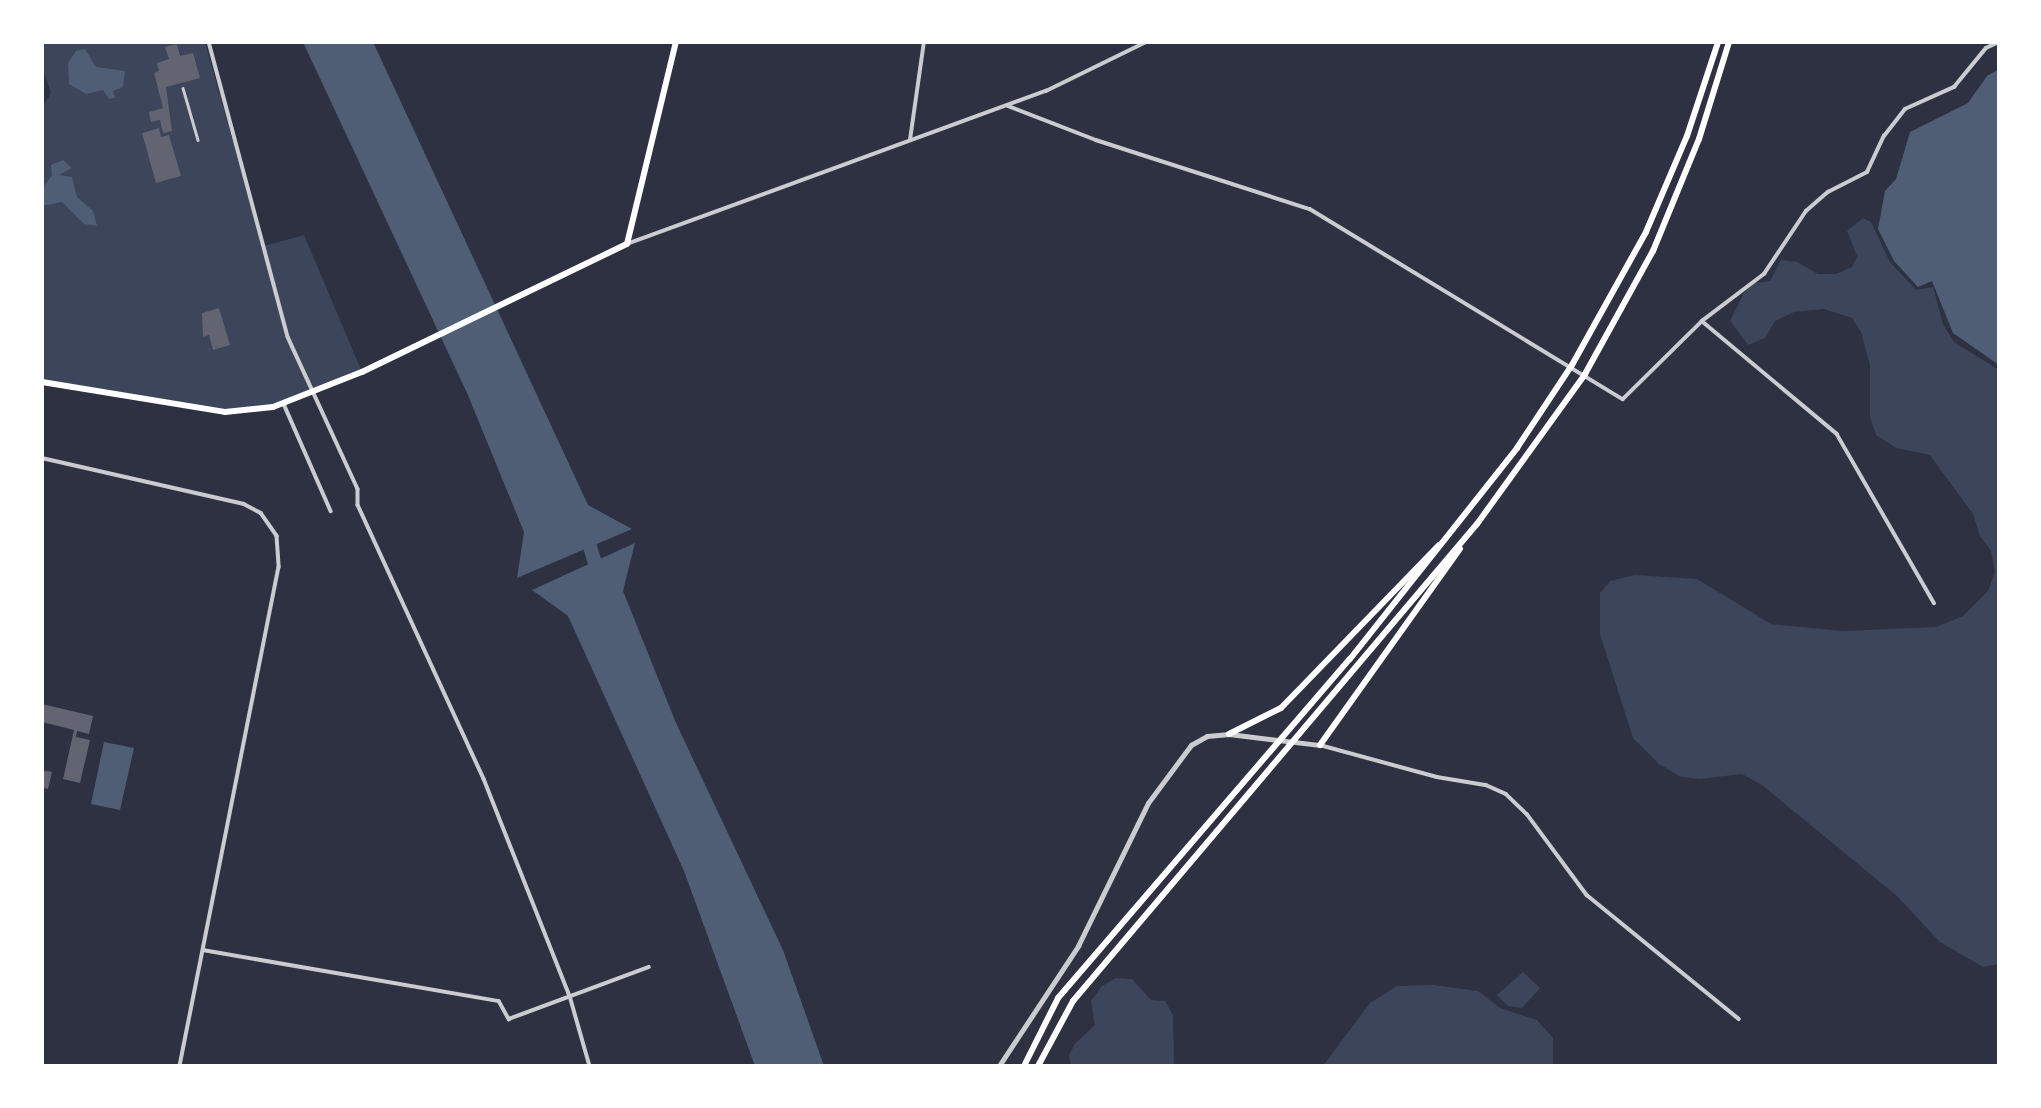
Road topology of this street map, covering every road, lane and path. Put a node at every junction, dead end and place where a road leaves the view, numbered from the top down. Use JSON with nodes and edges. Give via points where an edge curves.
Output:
{"nodes":[{"id":1,"x":208,"y":42,"type":"edge"},
{"id":2,"x":676,"y":42,"type":"edge"},
{"id":3,"x":924,"y":42,"type":"edge"},
{"id":4,"x":1146,"y":42,"type":"edge"},
{"id":5,"x":1718,"y":42,"type":"edge"},
{"id":6,"x":1730,"y":42,"type":"edge"},
{"id":7,"x":1999,"y":42,"type":"edge"},
{"id":8,"x":183,"y":88,"type":"dead end"},
{"id":9,"x":1008,"y":106,"type":"junction"},
{"id":10,"x":198,"y":140,"type":"dead end"},
{"id":11,"x":910,"y":140,"type":"junction"},
{"id":12,"x":627,"y":244,"type":"junction"},
{"id":13,"x":1702,"y":321,"type":"junction"},
{"id":14,"x":1572,"y":365,"type":"junction"},
{"id":15,"x":1585,"y":374,"type":"junction"},
{"id":16,"x":42,"y":383,"type":"edge"},
{"id":17,"x":311,"y":395,"type":"junction"},
{"id":18,"x":284,"y":404,"type":"junction"},
{"id":19,"x":42,"y":458,"type":"edge"},
{"id":20,"x":331,"y":511,"type":"dead end"},
{"id":21,"x":1465,"y":519,"type":"junction"},
{"id":22,"x":1477,"y":524,"type":"junction"},
{"id":23,"x":1934,"y":603,"type":"dead end"},
{"id":24,"x":1229,"y":734,"type":"junction"},
{"id":25,"x":1320,"y":745,"type":"junction"},
{"id":26,"x":203,"y":950,"type":"junction"},
{"id":27,"x":649,"y":967,"type":"dead end"},
{"id":28,"x":570,"y":996,"type":"junction"},
{"id":29,"x":1739,"y":1019,"type":"dead end"},
{"id":30,"x":180,"y":1066,"type":"edge"},
{"id":31,"x":590,"y":1066,"type":"edge"},
{"id":32,"x":999,"y":1066,"type":"edge"},
{"id":33,"x":1024,"y":1066,"type":"edge"},
{"id":34,"x":1038,"y":1066,"type":"edge"}],
"edges":[{"from":1,"to":17,"type":"street","via":[[288,337]]},
{"from":2,"to":12,"type":"main road"},
{"from":3,"to":11,"type":"street"},
{"from":4,"to":9,"type":"street"},
{"from":5,"to":14,"type":"main road","via":[[1687,136],[1646,232]]},
{"from":6,"to":15,"type":"main road","via":[[1699,139],[1653,251]]},
{"from":7,"to":13,"type":"street","via":[[1986,48],[1954,87],[1905,109],[1884,136],[1867,172],[1828,192],[1806,212],[1764,274]]},
{"from":8,"to":10,"type":"street"},
{"from":9,"to":11,"type":"street"},
{"from":9,"to":14,"type":"street","via":[[1097,141],[1310,209]]},
{"from":11,"to":12,"type":"street"},
{"from":12,"to":17,"type":"main road"},
{"from":13,"to":15,"type":"street","via":[[1623,399]]},
{"from":13,"to":23,"type":"street","via":[[1837,434]]},
{"from":14,"to":15,"type":"street"},
{"from":14,"to":21,"type":"main road"},
{"from":15,"to":22,"type":"main road"},
{"from":16,"to":18,"type":"main road","via":[[225,412]]},
{"from":17,"to":18,"type":"main road"},
{"from":17,"to":28,"type":"street","via":[[358,489],[358,505],[484,779]]},
{"from":18,"to":20,"type":"street"},
{"from":19,"to":26,"type":"street","via":[[244,504],[261,513],[277,536],[279,568]]},
{"from":21,"to":24,"type":"main road","via":[[1281,708]]},
{"from":21,"to":33,"type":"main road","via":[[1058,998]]},
{"from":22,"to":25,"type":"main road"},
{"from":22,"to":34,"type":"main road","via":[[1073,1001]]},
{"from":24,"to":25,"type":"street"},
{"from":24,"to":32,"type":"street","via":[[1207,736],[1191,745],[1175,764],[1127,839],[1078,946]]},
{"from":25,"to":29,"type":"street","via":[[1437,778],[1486,785],[1506,794],[1528,814],[1587,895]]},
{"from":26,"to":28,"type":"street","via":[[499,1001],[509,1019]]},
{"from":26,"to":30,"type":"street"},
{"from":27,"to":28,"type":"street"},
{"from":28,"to":31,"type":"street"}]}
